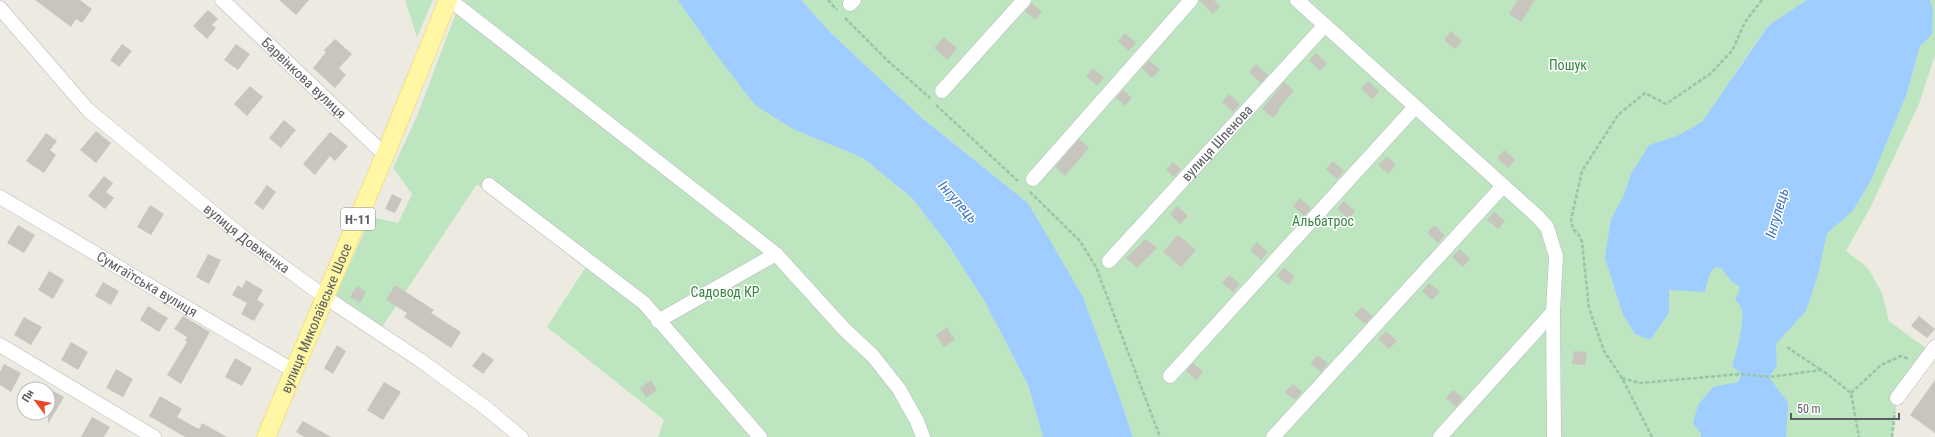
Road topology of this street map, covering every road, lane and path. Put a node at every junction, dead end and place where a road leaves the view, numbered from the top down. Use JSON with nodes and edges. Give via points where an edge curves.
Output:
{"nodes":[{"id":1,"x":222,"y":0,"type":"edge"},
{"id":2,"x":449,"y":0,"type":"edge"},
{"id":3,"x":828,"y":0,"type":"edge"},
{"id":4,"x":1024,"y":0,"type":"edge"},
{"id":5,"x":1191,"y":0,"type":"edge"},
{"id":6,"x":1298,"y":0,"type":"edge"},
{"id":7,"x":1762,"y":0,"type":"edge"},
{"id":8,"x":0,"y":8,"type":"edge"},
{"id":9,"x":1325,"y":25,"type":"junction"},
{"id":10,"x":942,"y":91,"type":"dead end"},
{"id":11,"x":1415,"y":107,"type":"junction"},
{"id":12,"x":385,"y":155,"type":"junction"},
{"id":13,"x":1027,"y":185,"type":"junction"},
{"id":14,"x":489,"y":186,"type":"dead end"},
{"id":15,"x":1503,"y":186,"type":"junction"},
{"id":16,"x":0,"y":197,"type":"edge"},
{"id":17,"x":776,"y":254,"type":"junction"},
{"id":18,"x":1108,"y":261,"type":"dead end"},
{"id":19,"x":325,"y":297,"type":"junction"},
{"id":20,"x":1553,"y":312,"type":"junction"},
{"id":21,"x":658,"y":321,"type":"junction"},
{"id":22,"x":0,"y":345,"type":"edge"},
{"id":23,"x":1787,"y":347,"type":"dead end"},
{"id":24,"x":1935,"y":347,"type":"edge"},
{"id":25,"x":1920,"y":365,"type":"junction"},
{"id":26,"x":1822,"y":370,"type":"junction"},
{"id":27,"x":294,"y":371,"type":"junction"},
{"id":28,"x":1170,"y":376,"type":"dead end"},
{"id":29,"x":1622,"y":378,"type":"junction"},
{"id":30,"x":1851,"y":393,"type":"junction"},
{"id":31,"x":1897,"y":398,"type":"joint"},
{"id":32,"x":154,"y":437,"type":"edge"},
{"id":33,"x":266,"y":437,"type":"edge"},
{"id":34,"x":521,"y":437,"type":"edge"},
{"id":35,"x":760,"y":437,"type":"edge"},
{"id":36,"x":923,"y":437,"type":"edge"},
{"id":37,"x":1160,"y":437,"type":"edge"},
{"id":38,"x":1273,"y":437,"type":"edge"},
{"id":39,"x":1440,"y":437,"type":"edge"},
{"id":40,"x":1554,"y":437,"type":"edge"},
{"id":41,"x":1652,"y":437,"type":"edge"},
{"id":42,"x":1860,"y":437,"type":"edge"},
{"id":43,"x":1892,"y":437,"type":"edge"}],
"edges":[{"from":1,"to":12,"type":"street","name":"Барвінкова вулиця"},
{"from":2,"to":12,"type":"main road","name":"вулиця Миколаївське Шосе","number":"Н-11"},
{"from":2,"to":17,"type":"street"},
{"from":3,"to":13,"type":"path","via":[[888,61]]},
{"from":4,"to":10,"type":"street"},
{"from":5,"to":13,"type":"street"},
{"from":6,"to":9,"type":"street"},
{"from":7,"to":29,"type":"path","via":[[1745,22],[1732,51],[1710,74],[1666,104],[1645,93],[1618,116],[1582,171],[1571,220],[1573,229],[1582,242],[1589,308],[1604,351]]},
{"from":8,"to":19,"type":"street","name":"вулиця Довженка","via":[[88,110],[244,238]]},
{"from":9,"to":11,"type":"street"},
{"from":9,"to":18,"type":"street","name":"вулиця Шпенова"},
{"from":11,"to":15,"type":"street"},
{"from":11,"to":28,"type":"street"},
{"from":12,"to":19,"type":"main road","name":"вулиця Миколаївське Шосе","number":"Н-11"},
{"from":13,"to":37,"type":"path","via":[[1080,241],[1096,267]]},
{"from":14,"to":21,"type":"street","via":[[644,303]]},
{"from":15,"to":20,"type":"street","via":[[1537,216],[1547,227],[1552,239],[1556,256]]},
{"from":15,"to":38,"type":"street"},
{"from":16,"to":27,"type":"street","name":"Сумгаїтська вулиця"},
{"from":17,"to":21,"type":"street"},
{"from":17,"to":36,"type":"street","via":[[845,330],[873,356],[899,390]]},
{"from":19,"to":27,"type":"main road","name":"вулиця Миколаївське Шосе","number":"Н-11"},
{"from":19,"to":34,"type":"street","name":"вулиця Довженка","via":[[420,360]]},
{"from":20,"to":39,"type":"street"},
{"from":20,"to":40,"type":"street"},
{"from":21,"to":35,"type":"street"},
{"from":22,"to":32,"type":"street"},
{"from":23,"to":26,"type":"path"},
{"from":24,"to":25,"type":"street"},
{"from":25,"to":30,"type":"path","via":[[1901,356],[1882,365]]},
{"from":25,"to":31,"type":"street"},
{"from":26,"to":29,"type":"path","via":[[1769,377],[1741,374],[1640,383]]},
{"from":26,"to":30,"type":"path"},
{"from":27,"to":33,"type":"main road","name":"вулиця Миколаївське Шосе","number":"Н-11"},
{"from":29,"to":41,"type":"path"},
{"from":30,"to":42,"type":"path"},
{"from":31,"to":43,"type":"path"}]}
